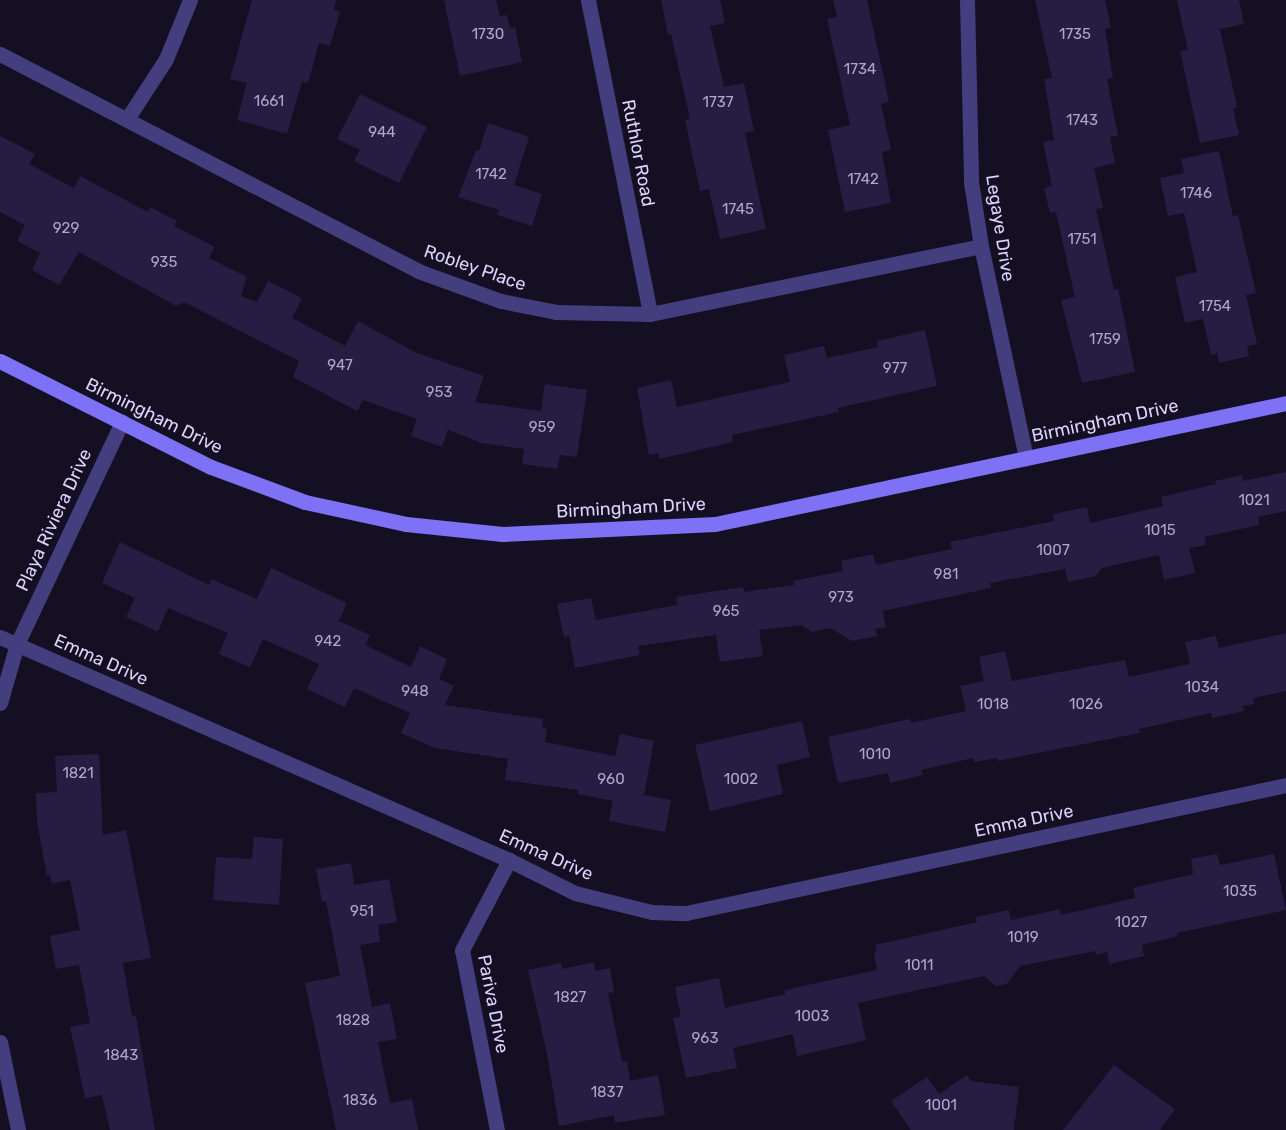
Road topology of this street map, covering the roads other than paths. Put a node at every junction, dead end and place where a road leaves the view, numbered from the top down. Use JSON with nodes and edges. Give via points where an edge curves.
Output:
{"nodes":[{"id":1,"x":189,"y":0,"type":"edge"},
{"id":2,"x":588,"y":0,"type":"edge"},
{"id":3,"x":967,"y":0,"type":"edge"},
{"id":4,"x":0,"y":54,"type":"edge"},
{"id":5,"x":127,"y":119,"type":"junction"},
{"id":6,"x":981,"y":246,"type":"junction"},
{"id":7,"x":650,"y":314,"type":"junction"},
{"id":8,"x":0,"y":361,"type":"edge"},
{"id":9,"x":1286,"y":403,"type":"edge"},
{"id":10,"x":122,"y":422,"type":"junction"},
{"id":11,"x":1026,"y":458,"type":"junction"},
{"id":12,"x":0,"y":637,"type":"edge"},
{"id":13,"x":17,"y":644,"type":"junction"},
{"id":14,"x":0,"y":703,"type":"edge"},
{"id":15,"x":1286,"y":785,"type":"edge"},
{"id":16,"x":509,"y":860,"type":"junction"},
{"id":17,"x":0,"y":1042,"type":"edge"},
{"id":18,"x":18,"y":1130,"type":"edge"},
{"id":19,"x":497,"y":1130,"type":"edge"}],
"edges":[{"from":1,"to":5,"type":"street","via":[[166,59]]},
{"from":2,"to":7,"type":"street","name":"Ruthlor Road"},
{"from":3,"to":6,"type":"street","name":"Legaye Drive","via":[[971,182]]},
{"from":4,"to":5,"type":"street","name":"Robley Place"},
{"from":5,"to":7,"type":"street","name":"Robley Place","via":[[418,271],[501,301],[555,312]]},
{"from":6,"to":7,"type":"street","name":"Robley Place"},
{"from":6,"to":11,"type":"street","name":"Legaye Drive"},
{"from":8,"to":10,"type":"main road","name":"Birmingham Drive"},
{"from":9,"to":11,"type":"main road","name":"Birmingham Drive"},
{"from":10,"to":11,"type":"main road","name":"Birmingham Drive","via":[[211,467],[305,502],[406,524],[502,534],[715,524]]},
{"from":10,"to":13,"type":"street","name":"Playa Riviera Drive"},
{"from":12,"to":13,"type":"street","name":"Emma Drive"},
{"from":13,"to":14,"type":"street","name":"Playa Riviera Drive"},
{"from":13,"to":16,"type":"street","name":"Emma Drive"},
{"from":15,"to":16,"type":"street","name":"Emma Drive","via":[[686,913],[652,912],[575,893]]},
{"from":16,"to":19,"type":"street","name":"Pariva Drive","via":[[462,950]]},
{"from":17,"to":18,"type":"street"}]}
